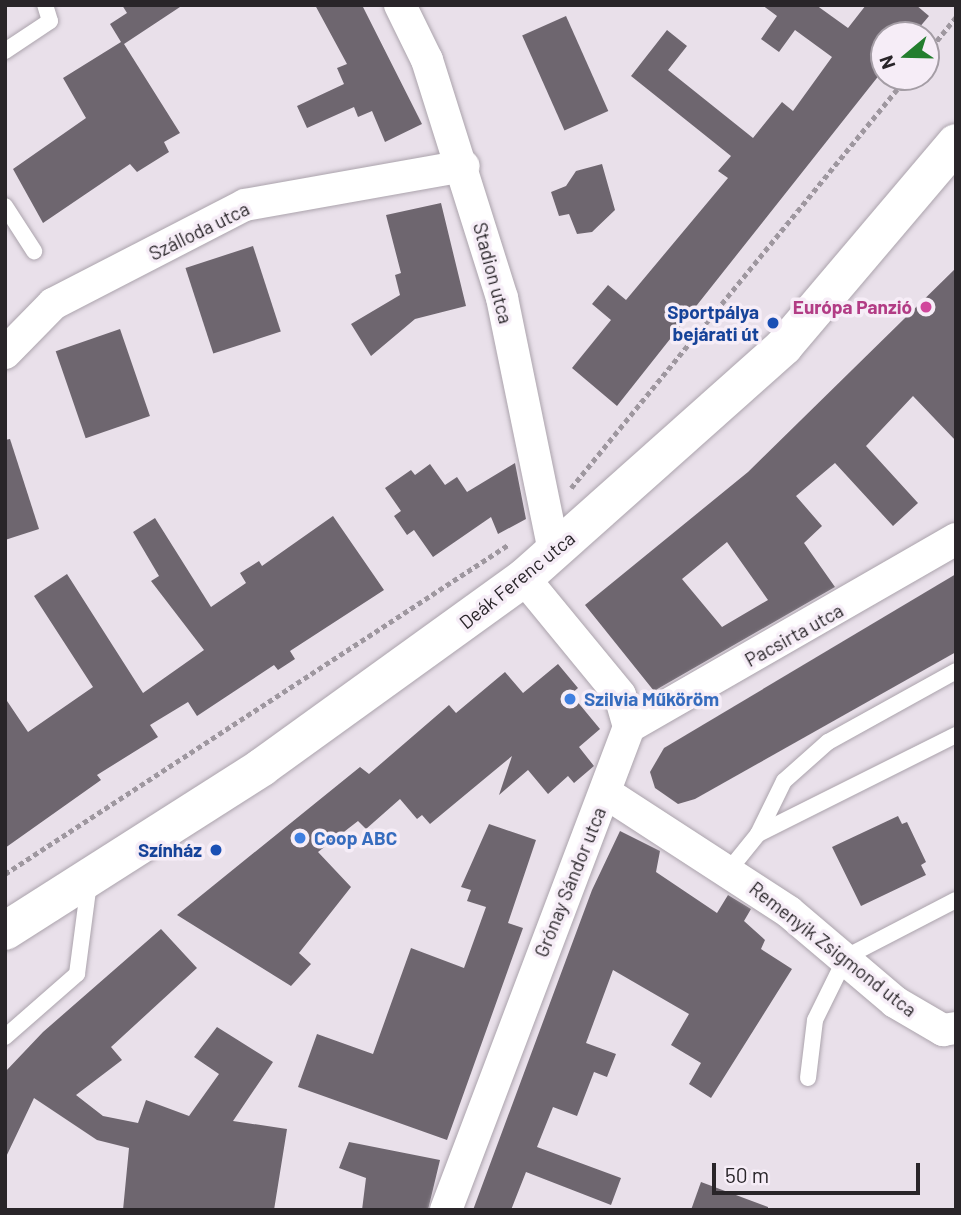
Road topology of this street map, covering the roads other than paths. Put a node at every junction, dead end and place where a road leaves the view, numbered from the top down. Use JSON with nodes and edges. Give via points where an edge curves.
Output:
{"nodes":[{"id":1,"x":45,"y":5,"type":"edge"},
{"id":2,"x":400,"y":5,"type":"edge"},
{"id":3,"x":5,"y":51,"type":"edge"},
{"id":4,"x":956,"y":143,"type":"edge"},
{"id":5,"x":464,"y":166,"type":"junction"},
{"id":6,"x":5,"y":206,"type":"edge"},
{"id":7,"x":34,"y":251,"type":"dead end"},
{"id":8,"x":5,"y":353,"type":"edge"},
{"id":9,"x":549,"y":534,"type":"junction"},
{"id":10,"x":956,"y":540,"type":"edge"},
{"id":11,"x":524,"y":578,"type":"junction"},
{"id":12,"x":956,"y":671,"type":"edge"},
{"id":13,"x":629,"y":727,"type":"junction"},
{"id":14,"x":956,"y":734,"type":"edge"},
{"id":15,"x":606,"y":793,"type":"junction"},
{"id":16,"x":758,"y":835,"type":"junction"},
{"id":17,"x":729,"y":870,"type":"junction"},
{"id":18,"x":90,"y":877,"type":"junction"},
{"id":19,"x":956,"y":900,"type":"edge"},
{"id":20,"x":5,"y":932,"type":"edge"},
{"id":21,"x":846,"y":957,"type":"junction"},
{"id":22,"x":956,"y":1028,"type":"edge"},
{"id":23,"x":5,"y":1037,"type":"edge"},
{"id":24,"x":808,"y":1078,"type":"dead end"},
{"id":25,"x":446,"y":1210,"type":"edge"}],
"edges":[{"from":1,"to":3,"type":"lane","via":[[50,21]]},
{"from":2,"to":5,"type":"street","name":"Stadion utca","via":[[427,60]]},
{"from":4,"to":9,"type":"street","name":"Deák Ferenc utca","via":[[784,346],[698,428]]},
{"from":5,"to":8,"type":"street","name":"Szálloda utca","via":[[245,205],[53,304]]},
{"from":5,"to":9,"type":"street","name":"Stadion utca","via":[[502,298]]},
{"from":6,"to":7,"type":"lane"},
{"from":9,"to":11,"type":"street","name":"Deák Ferenc utca"},
{"from":10,"to":13,"type":"street","name":"Pacsirta utca"},
{"from":11,"to":13,"type":"street","via":[[620,695]]},
{"from":11,"to":18,"type":"street","name":"Deák Ferenc utca","via":[[262,767]]},
{"from":12,"to":16,"type":"lane","via":[[828,742],[784,781]]},
{"from":13,"to":15,"type":"street","name":"Grónay Sándor utca"},
{"from":14,"to":16,"type":"lane"},
{"from":15,"to":17,"type":"street","name":"Remenyik Zsigmond utca"},
{"from":15,"to":25,"type":"street","name":"Grónay Sándor utca","via":[[489,1087]]},
{"from":16,"to":17,"type":"lane"},
{"from":17,"to":21,"type":"street","name":"Remenyik Zsigmond utca"},
{"from":18,"to":20,"type":"street","name":"Deák Ferenc utca"},
{"from":18,"to":23,"type":"lane","via":[[77,974]]},
{"from":19,"to":21,"type":"lane"},
{"from":21,"to":22,"type":"street","name":"Remenyik Zsigmond utca","via":[[895,1002],[943,1030]]},
{"from":21,"to":24,"type":"lane","via":[[815,1020]]}]}
